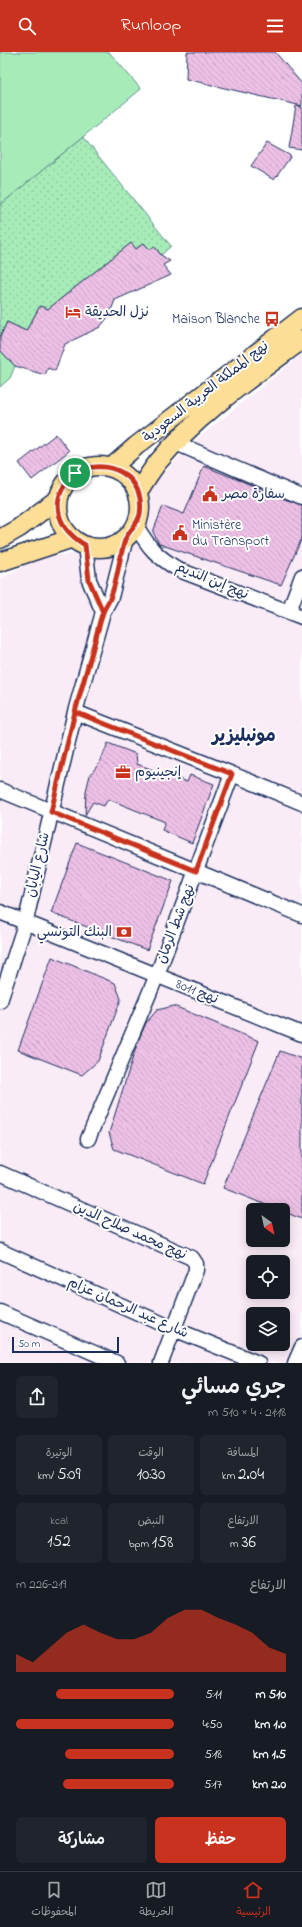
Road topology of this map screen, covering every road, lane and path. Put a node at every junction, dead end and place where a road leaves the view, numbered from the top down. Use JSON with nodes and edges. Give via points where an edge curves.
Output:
{"nodes":[{"id":1,"x":302,"y":318,"type":"edge"},
{"id":2,"x":302,"y":340,"type":"edge"},
{"id":3,"x":176,"y":443,"type":"junction"},
{"id":4,"x":112,"y":467,"type":"junction"},
{"id":5,"x":138,"y":492,"type":"junction"},
{"id":6,"x":302,"y":497,"type":"edge"},
{"id":7,"x":59,"y":498,"type":"junction"},
{"id":8,"x":131,"y":532,"type":"junction"},
{"id":9,"x":0,"y":539,"type":"edge"},
{"id":10,"x":79,"y":542,"type":"junction"},
{"id":11,"x":0,"y":562,"type":"edge"},
{"id":12,"x":302,"y":576,"type":"edge"},
{"id":13,"x":103,"y":612,"type":"junction"},
{"id":14,"x":296,"y":614,"type":"edge"},
{"id":15,"x":75,"y":712,"type":"junction"},
{"id":16,"x":232,"y":774,"type":"junction"},
{"id":17,"x":0,"y":790,"type":"edge"},
{"id":18,"x":302,"y":803,"type":"edge"},
{"id":19,"x":51,"y":812,"type":"junction"},
{"id":20,"x":196,"y":871,"type":"junction"},
{"id":21,"x":0,"y":912,"type":"edge"},
{"id":22,"x":302,"y":915,"type":"edge"},
{"id":23,"x":25,"y":924,"type":"junction"},
{"id":24,"x":157,"y":975,"type":"junction"},
{"id":25,"x":0,"y":1001,"type":"edge"},
{"id":26,"x":302,"y":1034,"type":"edge"},
{"id":27,"x":88,"y":1139,"type":"dead end"},
{"id":28,"x":0,"y":1173,"type":"edge"},
{"id":29,"x":0,"y":1251,"type":"edge"},
{"id":30,"x":0,"y":1312,"type":"edge"},
{"id":31,"x":174,"y":1329,"type":"junction"},
{"id":32,"x":302,"y":1347,"type":"edge"},
{"id":33,"x":117,"y":1363,"type":"edge"},
{"id":34,"x":161,"y":1363,"type":"edge"},
{"id":35,"x":258,"y":1363,"type":"edge"},
{"id":36,"x":295,"y":1363,"type":"edge"}],
"edges":[{"from":1,"to":4,"type":"main road","name":"نهج المملكة العربية السعودية"},
{"from":2,"to":3,"type":"main road","name":"نهج المملكة العربية السعودية","via":[[211,411]]},
{"from":3,"to":5,"type":"main road","name":"نهج المملكة العربية السعودية","via":[[157,463]]},
{"from":3,"to":6,"type":"street"},
{"from":4,"to":5,"type":"main road","via":[[132,481]]},
{"from":4,"to":7,"type":"main road","via":[[93,466],[75,473],[65,484]]},
{"from":5,"to":8,"type":"main road","via":[[140,515]]},
{"from":7,"to":9,"type":"main road"},
{"from":7,"to":10,"type":"main road","via":[[60,520],[65,530]]},
{"from":8,"to":10,"type":"main road","via":[[117,544],[106,547]]},
{"from":8,"to":13,"type":"street","name":"شارع اليابان","via":[[111,597]]},
{"from":8,"to":14,"type":"street","name":"نهج إبن النديم","via":[[160,558],[179,570]]},
{"from":10,"to":11,"type":"main road"},
{"from":10,"to":13,"type":"street","via":[[89,580]]},
{"from":12,"to":14,"type":"street"},
{"from":13,"to":15,"type":"street","name":"شارع اليابان"},
{"from":15,"to":16,"type":"street"},
{"from":15,"to":19,"type":"street","name":"شارع اليابان"},
{"from":16,"to":18,"type":"street"},
{"from":16,"to":20,"type":"street","name":"نهج شط الرمان"},
{"from":17,"to":19,"type":"street"},
{"from":19,"to":20,"type":"street"},
{"from":19,"to":23,"type":"street","name":"شارع اليابان"},
{"from":20,"to":22,"type":"street"},
{"from":20,"to":24,"type":"street","name":"نهج شط الرمان"},
{"from":21,"to":23,"type":"street","name":"نهج 8011"},
{"from":23,"to":24,"type":"street","name":"نهج 8011"},
{"from":23,"to":25,"type":"street","name":"شارع اليابان"},
{"from":24,"to":26,"type":"street","name":"نهج 8011"},
{"from":24,"to":27,"type":"street","name":"نهج شط الرمان"},
{"from":28,"to":31,"type":"street","name":"نهج محمد صلاح الدين","via":[[192,1258],[196,1270]]},
{"from":29,"to":31,"type":"street","name":"شارع عبد الرحمان عزام"},
{"from":30,"to":33,"type":"street"},
{"from":31,"to":34,"type":"street","name":"نهج محمد صلاح الدين"},
{"from":31,"to":35,"type":"street","name":"شارع عبد الرحمان عزام"},
{"from":32,"to":36,"type":"street"}]}
